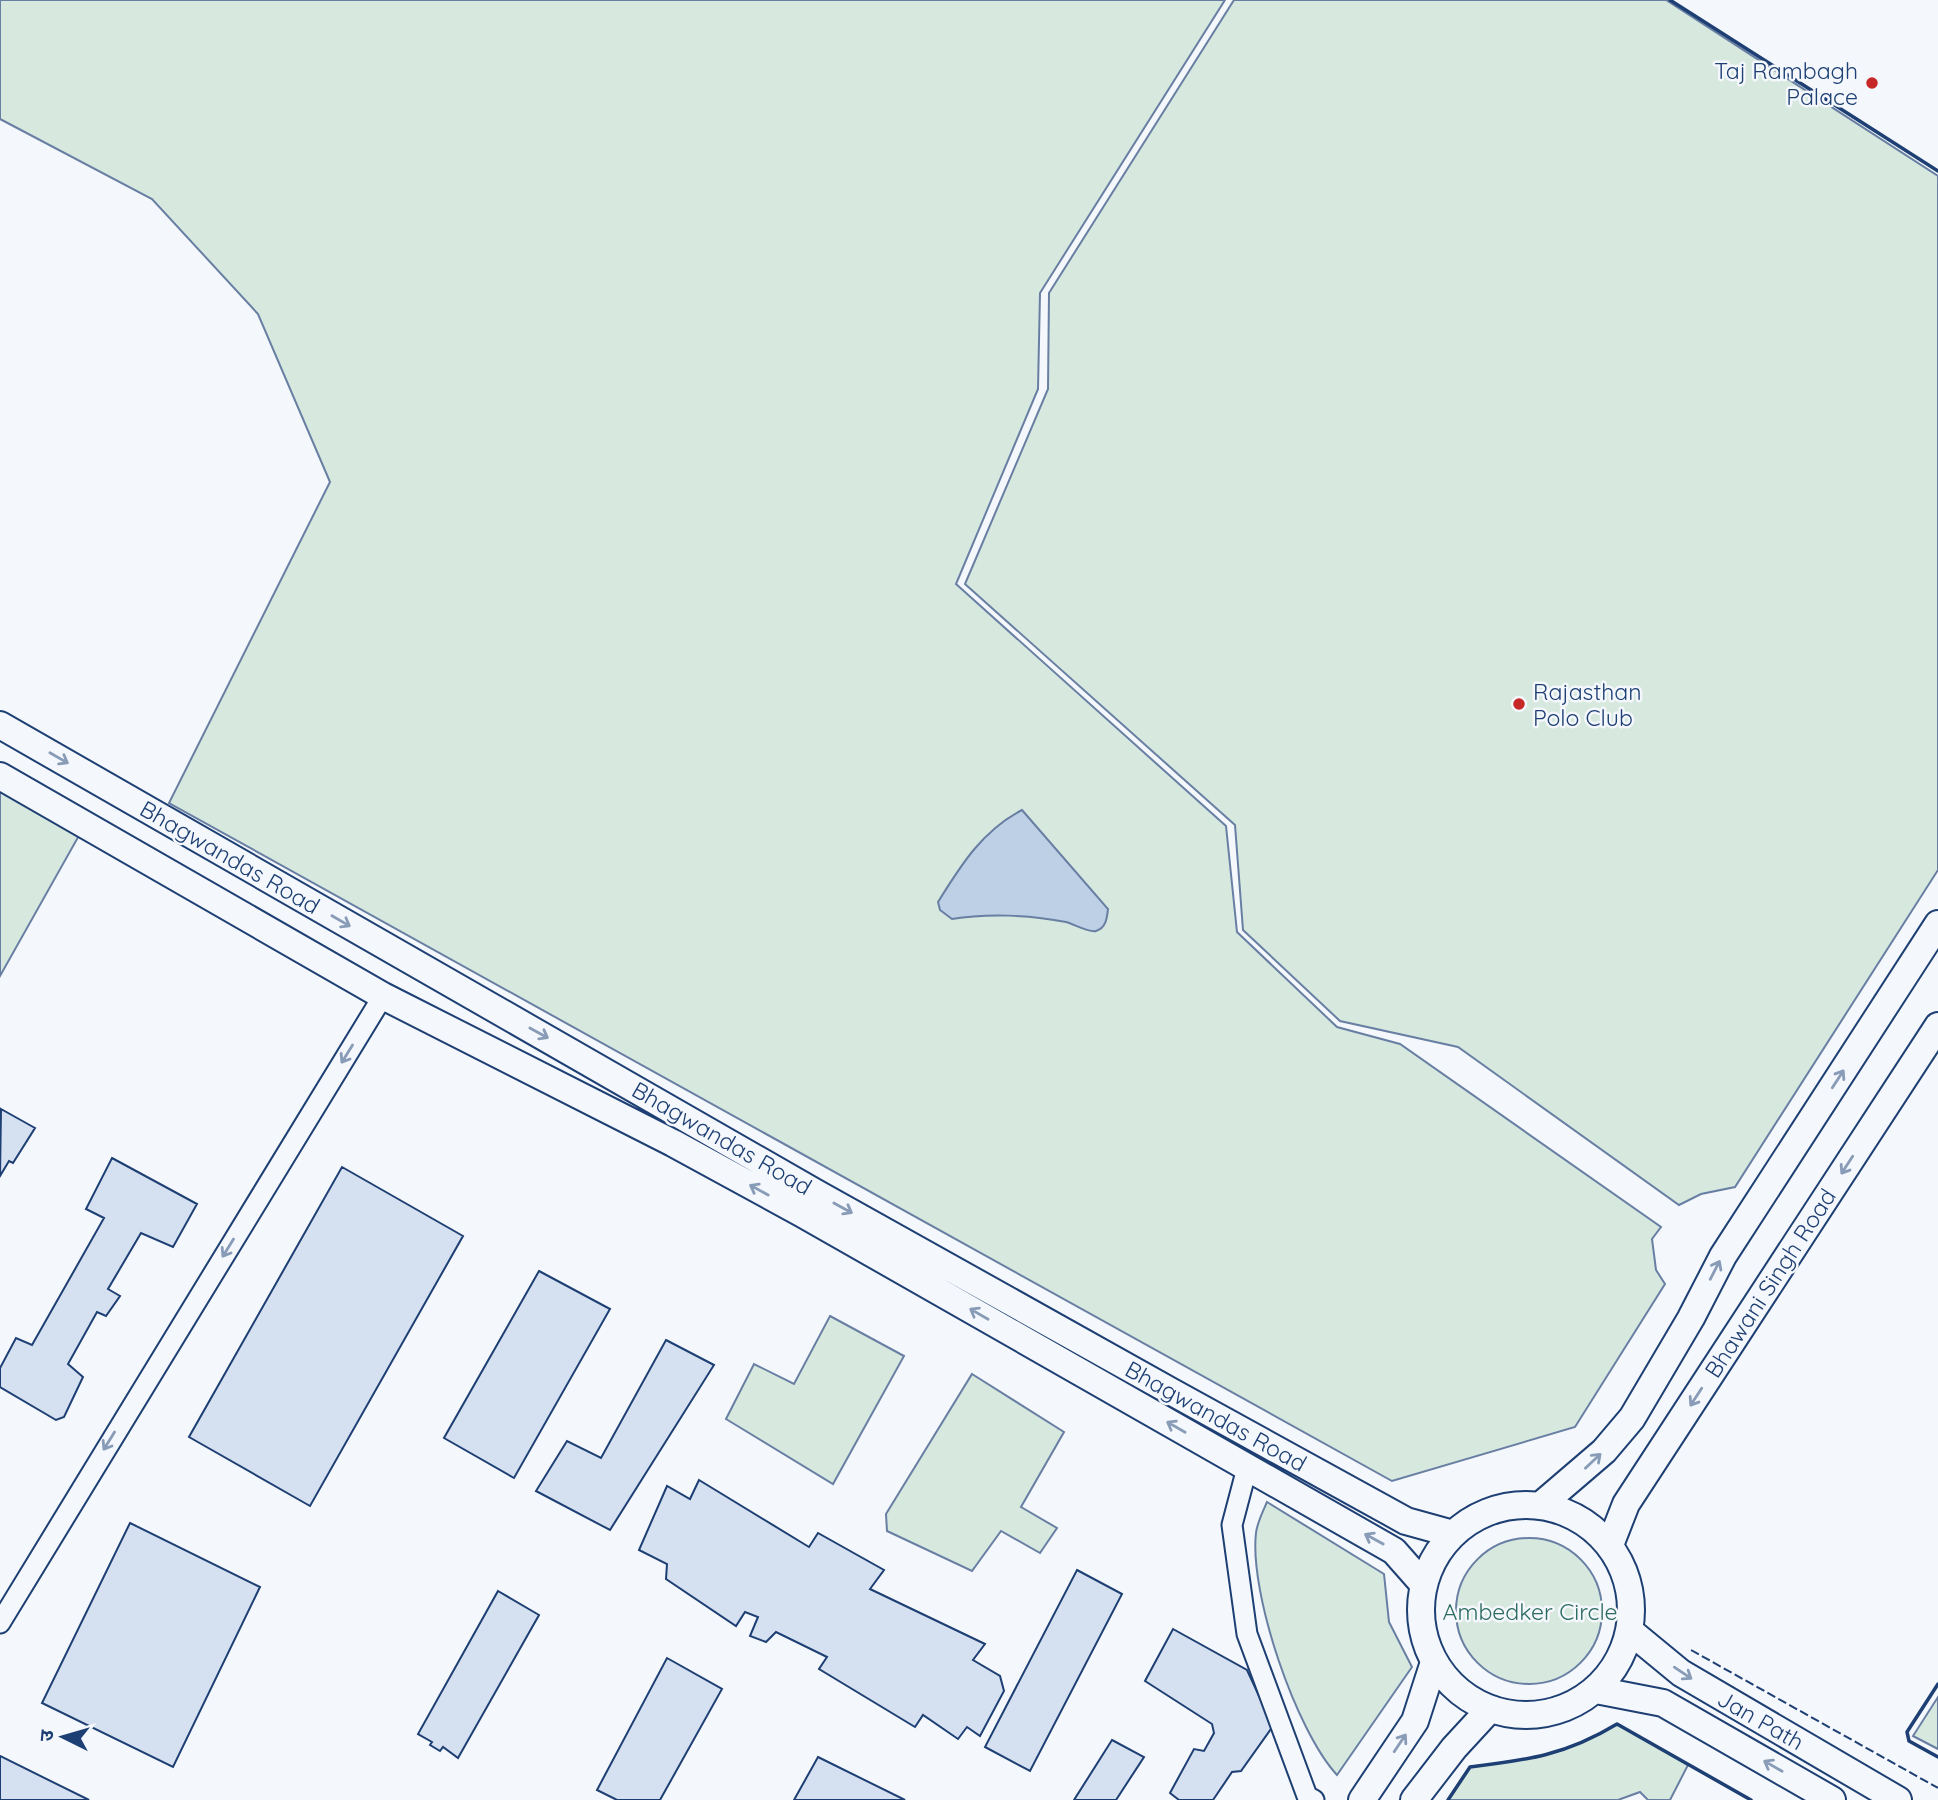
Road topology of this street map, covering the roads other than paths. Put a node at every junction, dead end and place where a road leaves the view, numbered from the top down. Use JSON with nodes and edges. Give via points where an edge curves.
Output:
{"nodes":[{"id":1,"x":0,"y":725,"type":"edge"},
{"id":2,"x":0,"y":776,"type":"edge"},
{"id":3,"x":1938,"y":924,"type":"edge"},
{"id":4,"x":383,"y":996,"type":"junction"},
{"id":5,"x":1938,"y":1026,"type":"edge"},
{"id":6,"x":1247,"y":1468,"type":"junction"},
{"id":7,"x":1541,"y":1505,"type":"junction"},
{"id":8,"x":1453,"y":1534,"type":"junction"},
{"id":9,"x":1610,"y":1545,"type":"junction"},
{"id":10,"x":1424,"y":1585,"type":"junction"},
{"id":11,"x":0,"y":1623,"type":"edge"},
{"id":12,"x":1630,"y":1631,"type":"junction"},
{"id":13,"x":1434,"y":1662,"type":"junction"},
{"id":14,"x":1596,"y":1690,"type":"junction"},
{"id":15,"x":1489,"y":1710,"type":"junction"},
{"id":16,"x":1314,"y":1800,"type":"edge"},
{"id":17,"x":1362,"y":1800,"type":"edge"},
{"id":18,"x":1415,"y":1800,"type":"edge"},
{"id":19,"x":1832,"y":1800,"type":"edge"},
{"id":20,"x":1898,"y":1800,"type":"edge"}],
"edges":[{"from":1,"to":8,"type":"street","name":"Bhagwandas Road","one_way":true,"via":[[1172,1392],[1406,1521]]},
{"from":2,"to":4,"type":"street","name":"Bhagwandas Road"},
{"from":7,"to":3,"type":"street","one_way":true,"via":[[1604,1451],[1632,1418],[1723,1256]]},
{"from":6,"to":4,"type":"street","name":"Bhagwandas Road","one_way":true,"via":[[673,1143]]},
{"from":4,"to":11,"type":"street","one_way":true},
{"from":5,"to":9,"type":"street","name":"Bhawani Singh Road","one_way":true,"via":[[1626,1504]]},
{"from":10,"to":6,"type":"street","name":"Bhagwandas Road","one_way":true,"via":[[1394,1551]]},
{"from":6,"to":16,"type":"street","via":[[1232,1525],[1247,1634],[1293,1762],[1307,1796]]},
{"from":7,"to":8,"type":"street","via":[[1509,1506],[1481,1514]]},
{"from":7,"to":9,"type":"street","via":[[1579,1519]]},
{"from":8,"to":10,"type":"street","via":[[1433,1560]]},
{"from":9,"to":12,"type":"street","via":[[1631,1596]]},
{"from":10,"to":13,"type":"street","via":[[1421,1612]]},
{"from":12,"to":14,"type":"street","via":[[1616,1665]]},
{"from":12,"to":20,"type":"street","name":"Jan Path","one_way":true,"via":[[1681,1673]]},
{"from":13,"to":15,"type":"street","via":[[1456,1690]]},
{"from":17,"to":13,"type":"street","one_way":true,"via":[[1415,1721]]},
{"from":14,"to":15,"type":"street","via":[[1544,1715]]},
{"from":19,"to":14,"type":"street","name":"Jan Path","one_way":true,"via":[[1662,1703]]},
{"from":15,"to":18,"type":"street"}]}
